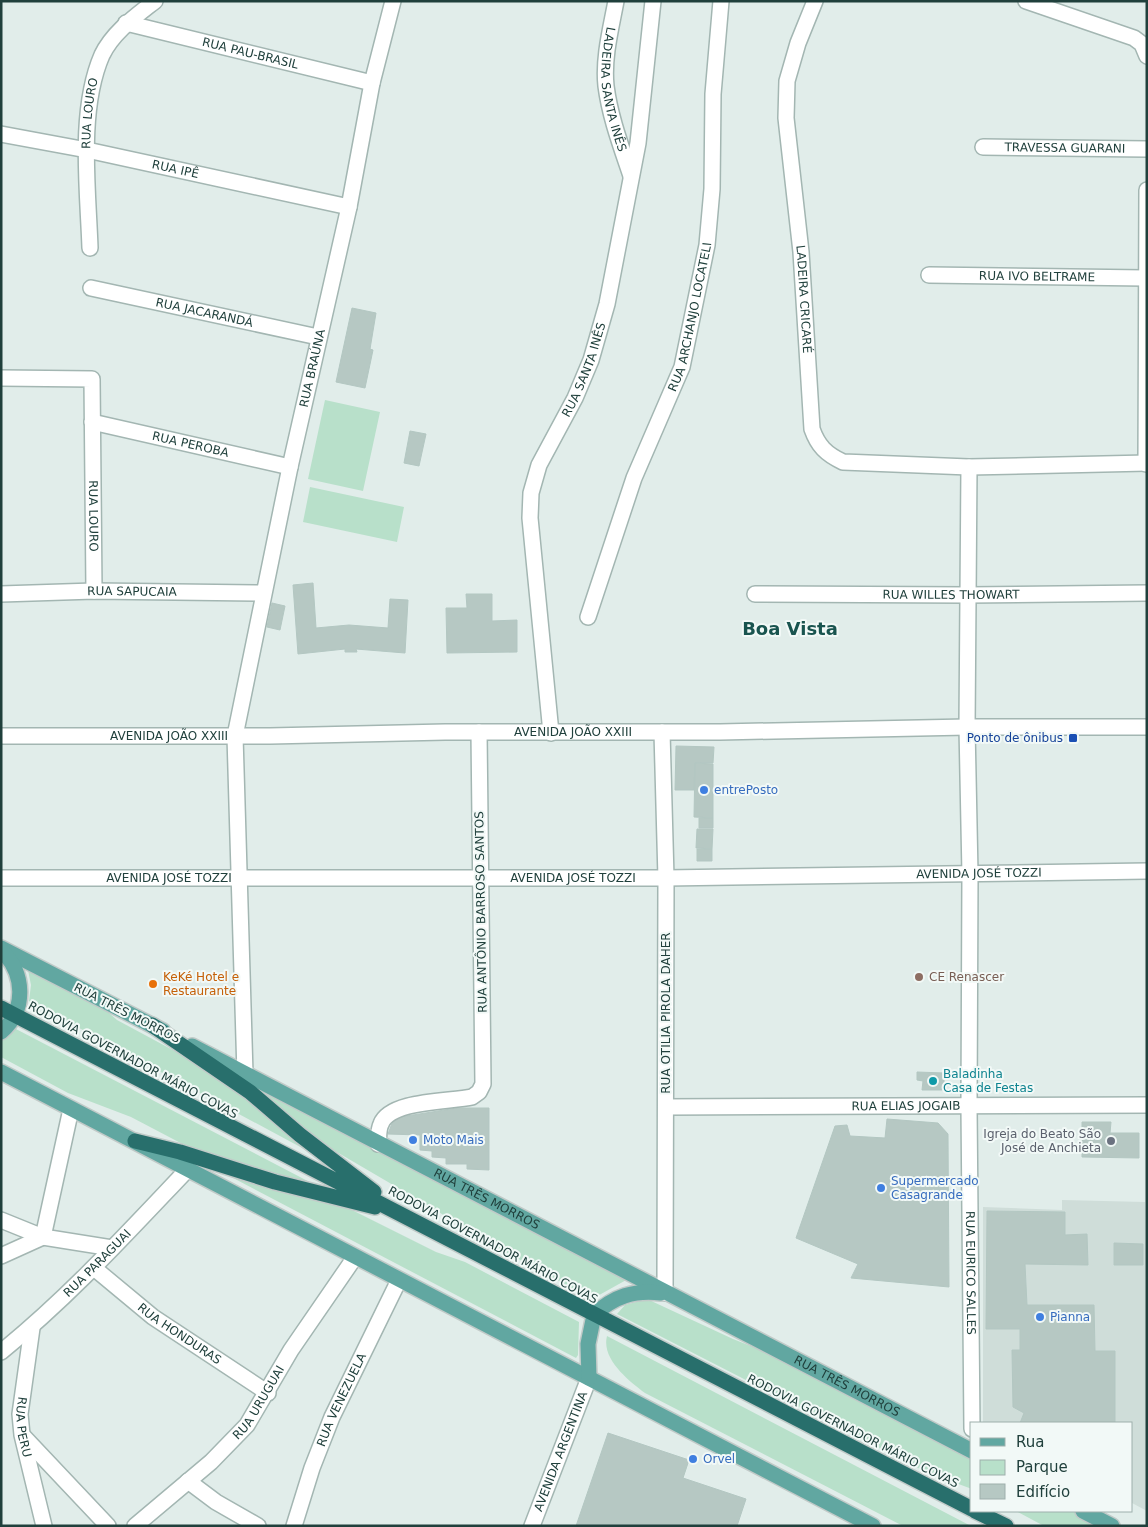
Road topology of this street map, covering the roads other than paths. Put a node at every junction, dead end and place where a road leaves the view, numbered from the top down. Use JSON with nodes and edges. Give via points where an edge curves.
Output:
{"nodes":[{"id":1,"x":155,"y":1,"type":"edge"},
{"id":2,"x":393,"y":1,"type":"edge"},
{"id":3,"x":616,"y":1,"type":"edge"},
{"id":4,"x":653,"y":1,"type":"edge"},
{"id":5,"x":721,"y":1,"type":"edge"},
{"id":6,"x":816,"y":1,"type":"edge"},
{"id":7,"x":1026,"y":1,"type":"edge"},
{"id":8,"x":126,"y":23,"type":"junction"},
{"id":9,"x":1144,"y":50,"type":"edge"},
{"id":10,"x":372,"y":84,"type":"junction"},
{"id":11,"x":1,"y":134,"type":"edge"},
{"id":12,"x":984,"y":146,"type":"dead end"},
{"id":13,"x":1147,"y":149,"type":"edge"},
{"id":14,"x":87,"y":150,"type":"junction"},
{"id":15,"x":631,"y":176,"type":"junction"},
{"id":16,"x":1147,"y":190,"type":"edge"},
{"id":17,"x":349,"y":207,"type":"junction"},
{"id":18,"x":90,"y":248,"type":"dead end"},
{"id":19,"x":929,"y":275,"type":"dead end"},
{"id":20,"x":1145,"y":278,"type":"junction"},
{"id":21,"x":91,"y":288,"type":"dead end"},
{"id":22,"x":318,"y":337,"type":"junction"},
{"id":23,"x":1,"y":378,"type":"edge"},
{"id":24,"x":92,"y":422,"type":"junction"},
{"id":25,"x":1147,"y":464,"type":"edge"},
{"id":26,"x":969,"y":466,"type":"junction"},
{"id":27,"x":290,"y":467,"type":"junction"},
{"id":28,"x":94,"y":590,"type":"junction"},
{"id":29,"x":263,"y":592,"type":"junction"},
{"id":30,"x":1147,"y":593,"type":"edge"},
{"id":31,"x":1,"y":594,"type":"edge"},
{"id":32,"x":755,"y":594,"type":"dead end"},
{"id":33,"x":968,"y":595,"type":"junction"},
{"id":34,"x":588,"y":617,"type":"dead end"},
{"id":35,"x":1147,"y":726,"type":"edge"},
{"id":36,"x":967,"y":727,"type":"junction"},
{"id":37,"x":479,"y":732,"type":"junction"},
{"id":38,"x":551,"y":732,"type":"junction"},
{"id":39,"x":662,"y":732,"type":"junction"},
{"id":40,"x":1,"y":736,"type":"edge"},
{"id":41,"x":235,"y":736,"type":"junction"},
{"id":42,"x":1147,"y":871,"type":"edge"},
{"id":43,"x":970,"y":874,"type":"junction"},
{"id":44,"x":1,"y":878,"type":"edge"},
{"id":45,"x":241,"y":878,"type":"junction"},
{"id":46,"x":480,"y":878,"type":"junction"},
{"id":47,"x":666,"y":878,"type":"junction"},
{"id":48,"x":1,"y":949,"type":"edge"},
{"id":49,"x":1,"y":1008,"type":"edge"},
{"id":50,"x":16,"y":1015,"type":"junction"},
{"id":51,"x":152,"y":1025,"type":"junction"},
{"id":52,"x":1,"y":1032,"type":"edge"},
{"id":53,"x":1,"y":1072,"type":"edge"},
{"id":54,"x":245,"y":1074,"type":"junction"},
{"id":55,"x":1147,"y":1105,"type":"edge"},
{"id":56,"x":969,"y":1107,"type":"junction"},
{"id":57,"x":666,"y":1108,"type":"junction"},
{"id":58,"x":71,"y":1109,"type":"junction"},
{"id":59,"x":135,"y":1141,"type":"junction"},
{"id":60,"x":378,"y":1144,"type":"junction"},
{"id":61,"x":188,"y":1169,"type":"junction"},
{"id":62,"x":403,"y":1214,"type":"junction"},
{"id":63,"x":1,"y":1220,"type":"edge"},
{"id":64,"x":43,"y":1237,"type":"junction"},
{"id":65,"x":112,"y":1248,"type":"junction"},
{"id":66,"x":1,"y":1256,"type":"edge"},
{"id":67,"x":355,"y":1257,"type":"junction"},
{"id":68,"x":94,"y":1268,"type":"junction"},
{"id":69,"x":400,"y":1280,"type":"junction"},
{"id":70,"x":665,"y":1293,"type":"junction"},
{"id":71,"x":594,"y":1315,"type":"junction"},
{"id":72,"x":32,"y":1328,"type":"junction"},
{"id":73,"x":1,"y":1352,"type":"edge"},
{"id":74,"x":589,"y":1378,"type":"junction"},
{"id":75,"x":268,"y":1393,"type":"junction"},
{"id":76,"x":972,"y":1422,"type":"edge"},
{"id":77,"x":22,"y":1435,"type":"junction"},
{"id":78,"x":970,"y":1450,"type":"edge"},
{"id":79,"x":188,"y":1481,"type":"junction"},
{"id":80,"x":970,"y":1508,"type":"edge"},
{"id":81,"x":977,"y":1512,"type":"edge"},
{"id":82,"x":1085,"y":1512,"type":"edge"},
{"id":83,"x":39,"y":1521,"type":"edge"},
{"id":84,"x":108,"y":1526,"type":"edge"},
{"id":85,"x":135,"y":1526,"type":"edge"},
{"id":86,"x":258,"y":1526,"type":"edge"},
{"id":87,"x":294,"y":1526,"type":"edge"},
{"id":88,"x":532,"y":1526,"type":"edge"},
{"id":89,"x":873,"y":1526,"type":"edge"},
{"id":90,"x":1006,"y":1526,"type":"edge"},
{"id":91,"x":1112,"y":1526,"type":"edge"}],
"edges":[{"from":1,"to":8,"type":"street","name":"RUA LOURO"},
{"from":2,"to":10,"type":"street","name":"RUA BRAÚNA"},
{"from":3,"to":15,"type":"street","name":"LADEIRA SANTA INÊS","via":[[607,49],[606,84],[616,133]]},
{"from":4,"to":15,"type":"street","name":"RUA SANTA INÊS","via":[[638,143]]},
{"from":5,"to":34,"type":"street","name":"RUA ARCHANJO LOCATELI","via":[[713,94],[712,190],[707,245],[684,358],[678,379],[634,478]]},
{"from":6,"to":26,"type":"street","name":"LADEIRA CRICARÉ","via":[[798,43],[787,81],[786,118],[801,252],[812,429],[817,442],[828,454],[843,462]]},
{"from":7,"to":9,"type":"street","via":[[1134,38]]},
{"from":8,"to":10,"type":"street","name":"RUA PAU-BRASIL"},
{"from":8,"to":14,"type":"street","name":"RUA LOURO","via":[[103,54],[91,96]]},
{"from":10,"to":17,"type":"street","name":"RUA BRAÚNA"},
{"from":11,"to":14,"type":"street","name":"RUA IPÊ"},
{"from":12,"to":13,"type":"street","name":"TRAVESSA GUARANI"},
{"from":14,"to":17,"type":"street","name":"RUA IPÊ"},
{"from":14,"to":18,"type":"street","name":"RUA LOURO"},
{"from":15,"to":38,"type":"street","name":"RUA SANTA INÊS","via":[[606,304],[591,360],[539,465],[531,493],[530,518]]},
{"from":16,"to":20,"type":"street"},
{"from":17,"to":22,"type":"street","name":"RUA BRAÚNA"},
{"from":19,"to":20,"type":"street","name":"RUA IVO BELTRAME"},
{"from":20,"to":25,"type":"street"},
{"from":21,"to":22,"type":"street","name":"RUA JACARANDÁ"},
{"from":22,"to":27,"type":"street","name":"RUA BRAÚNA"},
{"from":23,"to":24,"type":"street","name":"RUA LOURO","via":[[92,380]]},
{"from":24,"to":27,"type":"street","name":"RUA PEROBA"},
{"from":24,"to":28,"type":"street","name":"RUA LOURO"},
{"from":25,"to":26,"type":"street","name":"LADEIRA CRICARÉ"},
{"from":26,"to":33,"type":"street","name":"RUA EURICO SALLES"},
{"from":27,"to":29,"type":"street","name":"RUA BRAÚNA"},
{"from":28,"to":29,"type":"street","name":"RUA SAPUCAIA"},
{"from":28,"to":31,"type":"street","name":"RUA SAPUCAIA"},
{"from":29,"to":41,"type":"street","name":"RUA BRAÚNA"},
{"from":30,"to":33,"type":"street","name":"RUA WILLES THOWART"},
{"from":32,"to":33,"type":"street","name":"RUA WILLES THOWART"},
{"from":33,"to":36,"type":"street","name":"RUA EURICO SALLES"},
{"from":35,"to":36,"type":"street","name":"AVENIDA JOÃO XXIII"},
{"from":36,"to":39,"type":"street","name":"AVENIDA JOÃO XXIII"},
{"from":36,"to":43,"type":"street","name":"RUA EURICO SALLES"},
{"from":37,"to":38,"type":"street","name":"AVENIDA JOÃO XXIII"},
{"from":37,"to":41,"type":"street","name":"AVENIDA JOÃO XXIII"},
{"from":37,"to":46,"type":"street","name":"RUA ANTÔNIO BARROSO SANTOS"},
{"from":38,"to":39,"type":"street","name":"AVENIDA JOÃO XXIII"},
{"from":39,"to":47,"type":"street","name":"RUA OTILIA PIROLA DAHER"},
{"from":40,"to":41,"type":"street","name":"AVENIDA JOÃO XXIII"},
{"from":41,"to":45,"type":"street","name":"RUA BRAÚNA"},
{"from":42,"to":43,"type":"street","name":"AVENIDA JOSÉ TOZZI"},
{"from":43,"to":47,"type":"street","name":"AVENIDA JOSÉ TOZZI"},
{"from":43,"to":56,"type":"street","name":"RUA EURICO SALLES"},
{"from":44,"to":45,"type":"street","name":"AVENIDA JOSÉ TOZZI"},
{"from":45,"to":46,"type":"street","name":"AVENIDA JOSÉ TOZZI"},
{"from":45,"to":54,"type":"street","name":"RUA BRAÚNA"},
{"from":46,"to":47,"type":"street","name":"AVENIDA JOSÉ TOZZI"},
{"from":46,"to":60,"type":"street","name":"RUA ANTÔNIO BARROSO SANTOS","via":[[483,1084],[479,1092],[466,1098],[404,1106],[390,1112],[381,1124]]},
{"from":47,"to":57,"type":"street","name":"RUA OTILIA PIROLA DAHER"},
{"from":48,"to":50,"type":"main road","via":[[17,971],[21,986]]},
{"from":48,"to":51,"type":"main road","name":"RUA TRÊS MORROS"},
{"from":49,"to":50,"type":"highway","name":"RODOVIA GOVERNADOR MÁRIO COVAS"},
{"from":50,"to":52,"type":"main road"},
{"from":50,"to":62,"type":"highway","name":"RODOVIA GOVERNADOR MÁRIO COVAS","via":[[203,1114]]},
{"from":51,"to":54,"type":"main road","name":"RUA TRÊS MORROS"},
{"from":51,"to":62,"type":"highway","via":[[250,1092]]},
{"from":53,"to":58,"type":"main road"},
{"from":54,"to":60,"type":"main road","name":"RUA TRÊS MORROS"},
{"from":55,"to":56,"type":"street","name":"RUA ELIAS JOGAIB"},
{"from":56,"to":57,"type":"street","name":"RUA ELIAS JOGAIB"},
{"from":56,"to":76,"type":"street","name":"RUA EURICO SALLES"},
{"from":57,"to":70,"type":"street","name":"RUA OTILIA PIROLA DAHER"},
{"from":58,"to":59,"type":"main road"},
{"from":58,"to":64,"type":"street"},
{"from":59,"to":61,"type":"main road"},
{"from":59,"to":62,"type":"highway","via":[[275,1182]]},
{"from":60,"to":70,"type":"main road","name":"RUA TRÊS MORROS"},
{"from":61,"to":65,"type":"street","name":"RUA PARAGUAI"},
{"from":61,"to":67,"type":"main road"},
{"from":62,"to":71,"type":"highway","name":"RODOVIA GOVERNADOR MÁRIO COVAS"},
{"from":63,"to":64,"type":"street"},
{"from":64,"to":65,"type":"street"},
{"from":64,"to":66,"type":"street"},
{"from":65,"to":68,"type":"street","name":"RUA PARAGUAI"},
{"from":67,"to":69,"type":"main road"},
{"from":67,"to":75,"type":"street","name":"RUA URUGUAI","via":[[291,1350]]},
{"from":68,"to":72,"type":"street","name":"RUA PARAGUAI"},
{"from":68,"to":75,"type":"street","name":"RUA HONDURAS","via":[[153,1317]]},
{"from":69,"to":74,"type":"main road"},
{"from":69,"to":87,"type":"street","name":"RUA VENEZUELA","via":[[332,1417]]},
{"from":70,"to":71,"type":"main road","via":[[636,1292],[619,1296]]},
{"from":70,"to":78,"type":"main road","name":"RUA TRÊS MORROS"},
{"from":71,"to":74,"type":"main road","via":[[588,1344]]},
{"from":71,"to":80,"type":"highway","name":"RODOVIA GOVERNADOR MÁRIO COVAS"},
{"from":72,"to":73,"type":"street","name":"RUA PARAGUAI"},
{"from":72,"to":77,"type":"street","name":"RUA PERU","via":[[21,1393]]},
{"from":74,"to":88,"type":"street","name":"AVENIDA ARGENTINA"},
{"from":74,"to":89,"type":"main road"},
{"from":75,"to":79,"type":"street","name":"RUA URUGUAI","via":[[247,1425]]},
{"from":77,"to":83,"type":"street","name":"RUA PERU"},
{"from":77,"to":84,"type":"street"},
{"from":79,"to":85,"type":"street","name":"RUA URUGUAI"},
{"from":79,"to":86,"type":"street","via":[[216,1502]]},
{"from":81,"to":90,"type":"highway"},
{"from":82,"to":91,"type":"main road"}]}
